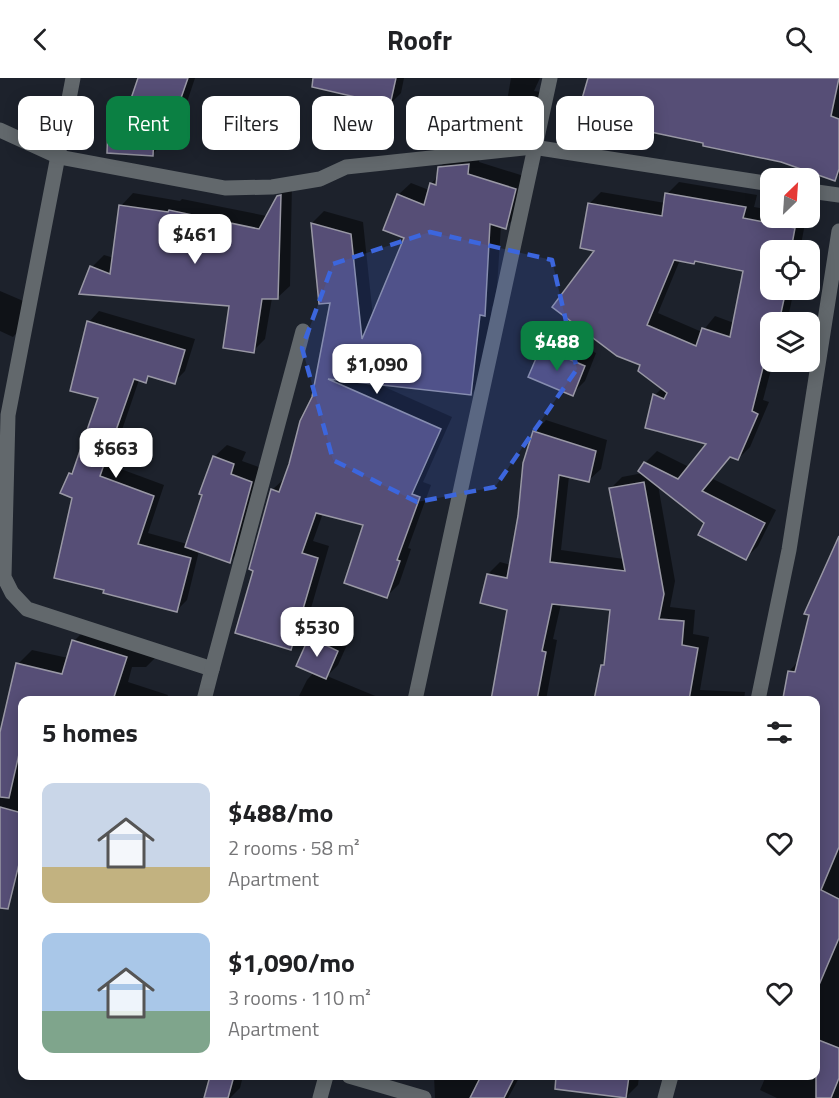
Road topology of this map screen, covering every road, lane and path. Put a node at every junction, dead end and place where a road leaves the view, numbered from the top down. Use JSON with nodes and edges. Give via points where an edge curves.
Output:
{"nodes":[{"id":1,"x":73,"y":78,"type":"edge"},
{"id":2,"x":549,"y":78,"type":"edge"},
{"id":3,"x":544,"y":100,"type":"edge"},
{"id":4,"x":0,"y":130,"type":"edge"},
{"id":5,"x":544,"y":149,"type":"edge"},
{"id":6,"x":502,"y":150,"type":"edge"},
{"id":7,"x":532,"y":150,"type":"edge"},
{"id":8,"x":59,"y":157,"type":"junction"},
{"id":9,"x":760,"y":182,"type":"edge"},
{"id":10,"x":820,"y":192,"type":"edge"},
{"id":11,"x":839,"y":195,"type":"edge"},
{"id":12,"x":839,"y":231,"type":"edge"},
{"id":13,"x":303,"y":331,"type":"dead end"},
{"id":14,"x":4,"y":414,"type":"edge"},
{"id":15,"x":212,"y":669,"type":"junction"},
{"id":16,"x":205,"y":696,"type":"edge"},
{"id":17,"x":416,"y":696,"type":"edge"},
{"id":18,"x":759,"y":696,"type":"edge"},
{"id":19,"x":325,"y":1080,"type":"edge"},
{"id":20,"x":363,"y":1080,"type":"edge"},
{"id":21,"x":670,"y":1080,"type":"edge"},
{"id":22,"x":320,"y":1098,"type":"edge"},
{"id":23,"x":424,"y":1098,"type":"edge"},
{"id":24,"x":665,"y":1098,"type":"edge"}],
"edges":[{"from":1,"to":8,"type":"street"},
{"from":2,"to":3,"type":"street"},
{"from":4,"to":8,"type":"street"},
{"from":5,"to":9,"type":"street"},
{"from":6,"to":8,"type":"street","via":[[346,167],[320,179],[272,187],[225,188]]},
{"from":7,"to":17,"type":"street"},
{"from":8,"to":14,"type":"street"},
{"from":10,"to":11,"type":"street"},
{"from":12,"to":18,"type":"street","via":[[789,550]]},
{"from":13,"to":15,"type":"street"},
{"from":14,"to":15,"type":"street","via":[[4,578],[12,593],[27,609],[41,615]]},
{"from":15,"to":16,"type":"street"},
{"from":19,"to":22,"type":"street"},
{"from":20,"to":23,"type":"street"},
{"from":21,"to":24,"type":"street"}]}
